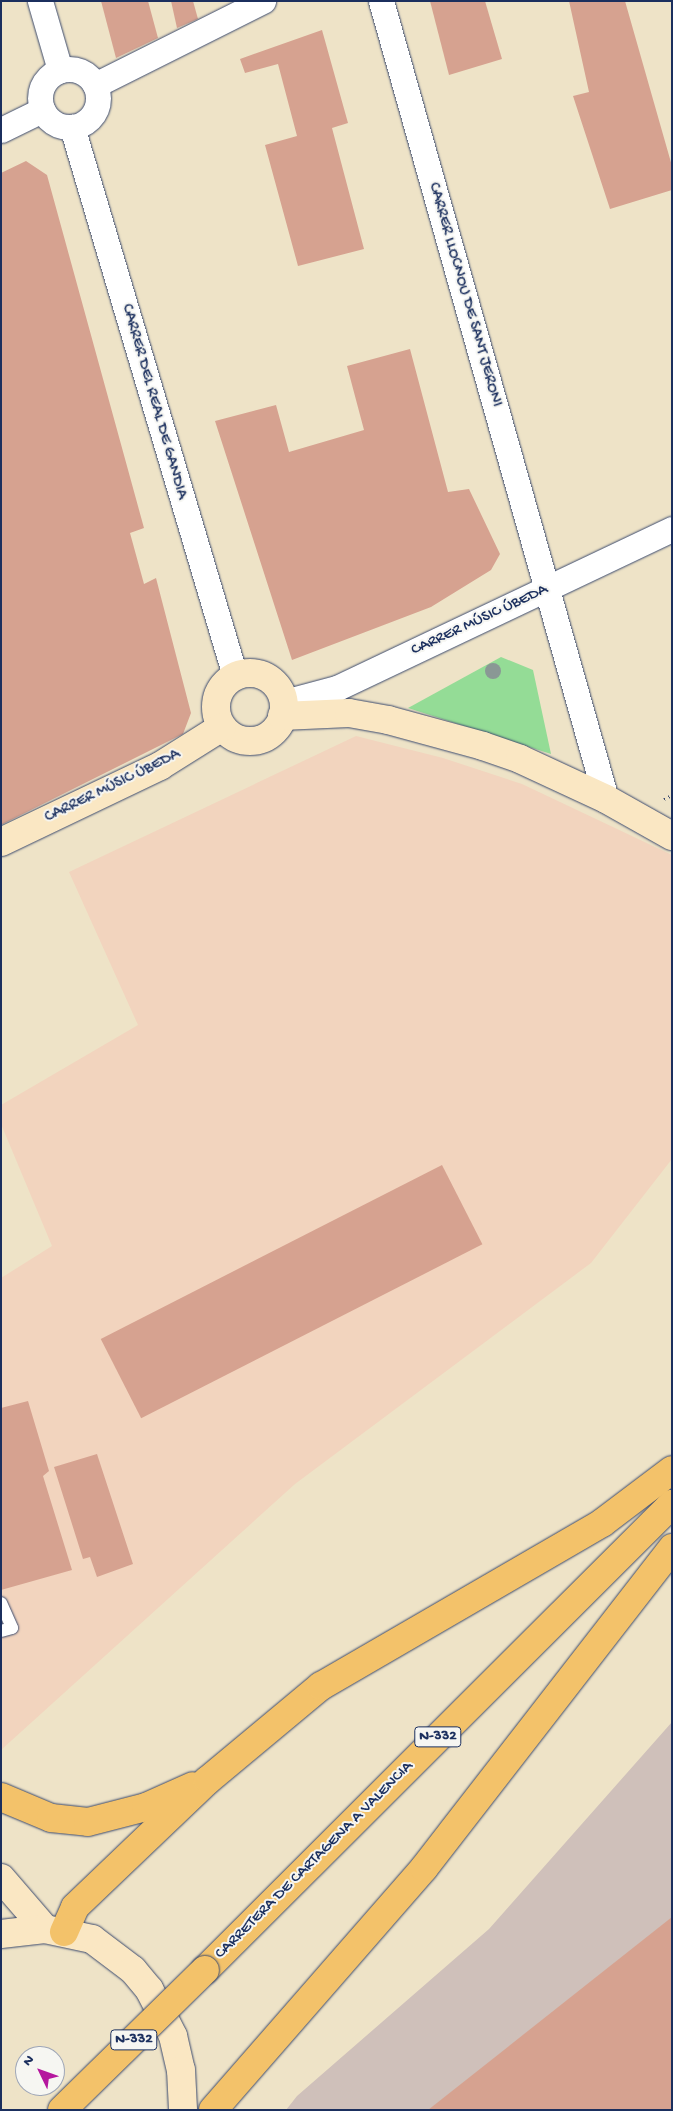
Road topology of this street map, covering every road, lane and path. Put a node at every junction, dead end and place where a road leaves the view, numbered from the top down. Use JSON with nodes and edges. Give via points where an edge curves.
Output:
{"nodes":[{"id":1,"x":40,"y":1,"type":"edge"},
{"id":2,"x":263,"y":1,"type":"edge"},
{"id":3,"x":380,"y":1,"type":"edge"},
{"id":4,"x":60,"y":70,"type":"junction"},
{"id":5,"x":95,"y":85,"type":"junction"},
{"id":6,"x":42,"y":110,"type":"junction"},
{"id":7,"x":72,"y":127,"type":"junction"},
{"id":8,"x":1,"y":130,"type":"edge"},
{"id":9,"x":672,"y":529,"type":"edge"},
{"id":10,"x":548,"y":590,"type":"junction"},
{"id":11,"x":235,"y":676,"type":"junction"},
{"id":12,"x":283,"y":709,"type":"junction"},
{"id":13,"x":222,"y":728,"type":"junction"},
{"id":14,"x":606,"y":799,"type":"junction"},
{"id":15,"x":665,"y":827,"type":"edge"},
{"id":16,"x":1,"y":842,"type":"edge"},
{"id":17,"x":672,"y":1470,"type":"edge"},
{"id":18,"x":672,"y":1504,"type":"edge"},
{"id":19,"x":672,"y":1548,"type":"edge"},
{"id":20,"x":1,"y":1603,"type":"edge"},
{"id":21,"x":1,"y":1632,"type":"edge"},
{"id":22,"x":208,"y":1780,"type":"junction"},
{"id":23,"x":1,"y":1797,"type":"edge"},
{"id":24,"x":1,"y":1878,"type":"edge"},
{"id":25,"x":54,"y":1930,"type":"junction"},
{"id":26,"x":1,"y":1934,"type":"edge"},
{"id":27,"x":62,"y":2110,"type":"edge"},
{"id":28,"x":184,"y":2110,"type":"edge"},
{"id":29,"x":213,"y":2110,"type":"edge"}],
"edges":[{"from":1,"to":4,"type":"street"},
{"from":2,"to":5,"type":"street"},
{"from":3,"to":10,"type":"street","name":"CARRER LLOCNOU DE SANT JERONI"},
{"from":4,"to":5,"type":"street","via":[[80,72]]},
{"from":4,"to":6,"type":"street","via":[[40,90]]},
{"from":5,"to":7,"type":"street","via":[[98,104],[94,112],[81,125]]},
{"from":6,"to":7,"type":"street","via":[[54,124]]},
{"from":6,"to":8,"type":"street"},
{"from":7,"to":11,"type":"street","name":"CARRER DEL REAL DE GANDIA"},
{"from":9,"to":10,"type":"street","name":"CARRER MÚSIC ÚBEDA"},
{"from":10,"to":12,"type":"street","name":"CARRER MÚSIC ÚBEDA","via":[[336,688]]},
{"from":10,"to":14,"type":"street","name":"CARRER LLOCNOU DE SANT JERONI"},
{"from":11,"to":12,"type":"street","via":[[256,673],[266,677],[281,692]]},
{"from":11,"to":13,"type":"street","via":[[227,681],[216,698],[215,708]]},
{"from":12,"to":13,"type":"street","via":[[274,732],[251,741],[235,737]]},
{"from":12,"to":14,"type":"street","via":[[341,713],[396,722],[520,759]]},
{"from":13,"to":16,"type":"street","name":"CARRER MÚSIC ÚBEDA","via":[[160,766]]},
{"from":14,"to":15,"type":"street"},
{"from":17,"to":22,"type":"highway","via":[[602,1523],[321,1686]]},
{"from":18,"to":27,"type":"highway","name":"CARRETERA DE CARTAGENA A VALENCIA","number":"N-332","bridge":true},
{"from":19,"to":29,"type":"highway","via":[[424,1868]]},
{"from":20,"to":21,"type":"lane","via":[[12,1628]]},
{"from":22,"to":23,"type":"highway","via":[[146,1807],[88,1822],[51,1818]]},
{"from":22,"to":25,"type":"highway"},
{"from":24,"to":25,"type":"street"},
{"from":25,"to":26,"type":"street"},
{"from":25,"to":28,"type":"street","via":[[92,1939],[112,1952],[149,1989],[172,2036],[181,2070]]}]}
